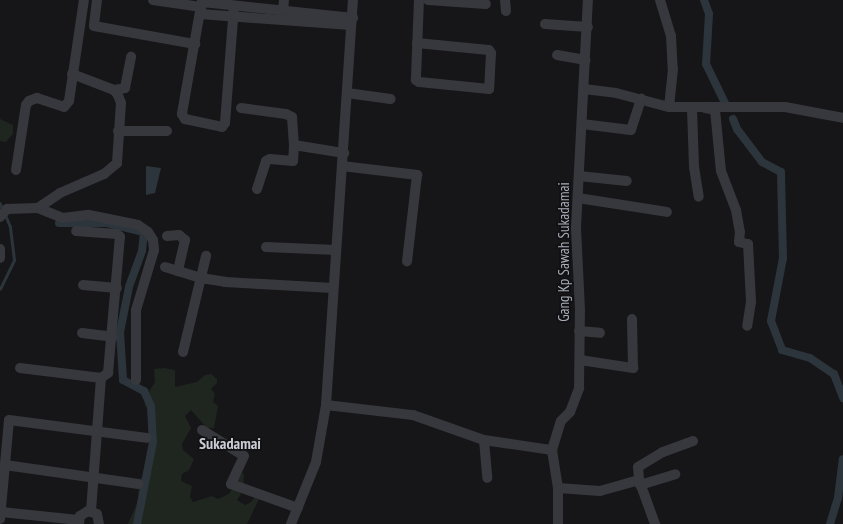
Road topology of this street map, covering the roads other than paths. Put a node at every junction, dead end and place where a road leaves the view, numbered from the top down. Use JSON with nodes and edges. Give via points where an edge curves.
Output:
{"nodes":[{"id":1,"x":84,"y":0,"type":"edge"},
{"id":2,"x":97,"y":0,"type":"edge"},
{"id":3,"x":153,"y":0,"type":"edge"},
{"id":4,"x":284,"y":0,"type":"edge"},
{"id":5,"x":353,"y":0,"type":"edge"},
{"id":6,"x":419,"y":0,"type":"edge"},
{"id":7,"x":428,"y":0,"type":"edge"},
{"id":8,"x":506,"y":0,"type":"edge"},
{"id":9,"x":588,"y":0,"type":"edge"},
{"id":10,"x":660,"y":0,"type":"edge"},
{"id":11,"x":486,"y":4,"type":"dead end"},
{"id":12,"x":201,"y":6,"type":"edge"},
{"id":13,"x":234,"y":6,"type":"junction"},
{"id":14,"x":283,"y":11,"type":"junction"},
{"id":15,"x":506,"y":11,"type":"dead end"},
{"id":16,"x":232,"y":16,"type":"junction"},
{"id":17,"x":296,"y":17,"type":"junction"},
{"id":18,"x":352,"y":22,"type":"junction"},
{"id":19,"x":545,"y":24,"type":"dead end"},
{"id":20,"x":588,"y":27,"type":"junction"},
{"id":21,"x":417,"y":43,"type":"junction"},
{"id":22,"x":195,"y":44,"type":"junction"},
{"id":23,"x":557,"y":55,"type":"dead end"},
{"id":24,"x":131,"y":56,"type":"dead end"},
{"id":25,"x":586,"y":60,"type":"junction"},
{"id":26,"x":72,"y":74,"type":"junction"},
{"id":27,"x":584,"y":89,"type":"junction"},
{"id":28,"x":114,"y":90,"type":"junction"},
{"id":29,"x":348,"y":93,"type":"junction"},
{"id":30,"x":391,"y":99,"type":"dead end"},
{"id":31,"x":641,"y":99,"type":"junction"},
{"id":32,"x":669,"y":107,"type":"junction"},
{"id":33,"x":241,"y":108,"type":"dead end"},
{"id":34,"x":696,"y":108,"type":"junction"},
{"id":35,"x":843,"y":118,"type":"edge"},
{"id":36,"x":582,"y":124,"type":"junction"},
{"id":37,"x":118,"y":131,"type":"junction"},
{"id":38,"x":167,"y":131,"type":"dead end"},
{"id":39,"x":294,"y":145,"type":"junction"},
{"id":40,"x":344,"y":153,"type":"junction"},
{"id":41,"x":342,"y":166,"type":"junction"},
{"id":42,"x":16,"y":170,"type":"dead end"},
{"id":43,"x":579,"y":176,"type":"junction"},
{"id":44,"x":627,"y":181,"type":"dead end"},
{"id":45,"x":257,"y":189,"type":"dead end"},
{"id":46,"x":699,"y":197,"type":"dead end"},
{"id":47,"x":578,"y":198,"type":"junction"},
{"id":48,"x":38,"y":208,"type":"junction"},
{"id":49,"x":666,"y":212,"type":"dead end"},
{"id":50,"x":3,"y":213,"type":"edge"},
{"id":51,"x":76,"y":231,"type":"dead end"},
{"id":52,"x":167,"y":236,"type":"dead end"},
{"id":53,"x":266,"y":247,"type":"dead end"},
{"id":54,"x":0,"y":249,"type":"edge"},
{"id":55,"x":336,"y":250,"type":"junction"},
{"id":56,"x":206,"y":256,"type":"dead end"},
{"id":57,"x":0,"y":258,"type":"edge"},
{"id":58,"x":407,"y":261,"type":"dead end"},
{"id":59,"x":165,"y":267,"type":"dead end"},
{"id":60,"x":178,"y":271,"type":"junction"},
{"id":61,"x":201,"y":278,"type":"junction"},
{"id":62,"x":83,"y":285,"type":"dead end"},
{"id":63,"x":117,"y":288,"type":"junction"},
{"id":64,"x":333,"y":288,"type":"junction"},
{"id":65,"x":632,"y":319,"type":"dead end"},
{"id":66,"x":747,"y":326,"type":"dead end"},
{"id":67,"x":579,"y":331,"type":"junction"},
{"id":68,"x":600,"y":333,"type":"dead end"},
{"id":69,"x":82,"y":334,"type":"dead end"},
{"id":70,"x":113,"y":337,"type":"junction"},
{"id":71,"x":183,"y":352,"type":"dead end"},
{"id":72,"x":580,"y":360,"type":"junction"},
{"id":73,"x":20,"y":368,"type":"dead end"},
{"id":74,"x":101,"y":378,"type":"junction"},
{"id":75,"x":136,"y":380,"type":"dead end"},
{"id":76,"x":326,"y":405,"type":"junction"},
{"id":77,"x":202,"y":430,"type":"dead end"},
{"id":78,"x":96,"y":431,"type":"junction"},
{"id":79,"x":147,"y":438,"type":"dead end"},
{"id":80,"x":484,"y":440,"type":"junction"},
{"id":81,"x":693,"y":441,"type":"dead end"},
{"id":82,"x":552,"y":450,"type":"junction"},
{"id":83,"x":5,"y":465,"type":"junction"},
{"id":84,"x":675,"y":474,"type":"dead end"},
{"id":85,"x":94,"y":476,"type":"junction"},
{"id":86,"x":488,"y":478,"type":"dead end"},
{"id":87,"x":639,"y":483,"type":"junction"},
{"id":88,"x":139,"y":484,"type":"dead end"},
{"id":89,"x":558,"y":488,"type":"junction"},
{"id":90,"x":298,"y":508,"type":"junction"},
{"id":91,"x":91,"y":511,"type":"junction"},
{"id":92,"x":0,"y":515,"type":"edge"},
{"id":93,"x":79,"y":522,"type":"edge"},
{"id":94,"x":103,"y":524,"type":"edge"},
{"id":95,"x":291,"y":524,"type":"edge"},
{"id":96,"x":558,"y":524,"type":"edge"},
{"id":97,"x":655,"y":524,"type":"edge"}],
"edges":[{"from":1,"to":26,"type":"street"},
{"from":2,"to":22,"type":"street","via":[[94,26]]},
{"from":3,"to":12,"type":"street"},
{"from":4,"to":14,"type":"street"},
{"from":5,"to":18,"type":"street"},
{"from":6,"to":21,"type":"street"},
{"from":7,"to":11,"type":"street"},
{"from":8,"to":15,"type":"street"},
{"from":9,"to":20,"type":"street","name":"Gang Kp Sawah Sukadamai"},
{"from":10,"to":32,"type":"street","via":[[671,36],[673,69]]},
{"from":12,"to":13,"type":"street"},
{"from":12,"to":16,"type":"street"},
{"from":12,"to":22,"type":"street"},
{"from":13,"to":14,"type":"street"},
{"from":13,"to":16,"type":"street"},
{"from":14,"to":17,"type":"street"},
{"from":16,"to":17,"type":"street"},
{"from":16,"to":22,"type":"street","via":[[225,124],[222,127],[183,117]]},
{"from":17,"to":18,"type":"street"},
{"from":18,"to":29,"type":"street"},
{"from":19,"to":20,"type":"street"},
{"from":20,"to":25,"type":"street","name":"Gang Kp Sawah Sukadamai"},
{"from":21,"to":21,"type":"street","via":[[489,50],[489,89],[419,82],[416,77]]},
{"from":23,"to":25,"type":"street"},
{"from":24,"to":28,"type":"street","via":[[125,88]]},
{"from":25,"to":27,"type":"street","name":"Gang Kp Sawah Sukadamai"},
{"from":26,"to":28,"type":"street"},
{"from":26,"to":42,"type":"street","via":[[67,106],[37,98],[29,100]]},
{"from":27,"to":31,"type":"street"},
{"from":27,"to":36,"type":"street","name":"Gang Kp Sawah Sukadamai"},
{"from":28,"to":37,"type":"street","via":[[121,103]]},
{"from":29,"to":30,"type":"street"},
{"from":29,"to":40,"type":"street"},
{"from":31,"to":32,"type":"street"},
{"from":31,"to":36,"type":"street","via":[[631,130]]},
{"from":32,"to":34,"type":"street"},
{"from":33,"to":39,"type":"street","via":[[292,117]]},
{"from":34,"to":35,"type":"street","via":[[785,107]]},
{"from":34,"to":46,"type":"street","via":[[694,168]]},
{"from":34,"to":66,"type":"street","via":[[715,110],[721,171],[736,210],[739,242],[748,244],[751,302]]},
{"from":36,"to":43,"type":"street","name":"Gang Kp Sawah Sukadamai"},
{"from":37,"to":38,"type":"street"},
{"from":37,"to":48,"type":"street","via":[[119,157],[111,170],[60,193]]},
{"from":39,"to":40,"type":"street"},
{"from":39,"to":45,"type":"street","via":[[293,161],[266,161]]},
{"from":40,"to":41,"type":"street"},
{"from":41,"to":55,"type":"street"},
{"from":41,"to":58,"type":"street","via":[[417,175]]},
{"from":43,"to":44,"type":"street"},
{"from":43,"to":47,"type":"street","name":"Gang Kp Sawah Sukadamai"},
{"from":47,"to":49,"type":"street"},
{"from":47,"to":67,"type":"street","name":"Gang Kp Sawah Sukadamai","via":[[576,227]]},
{"from":48,"to":50,"type":"street"},
{"from":48,"to":75,"type":"street","via":[[62,218],[88,215],[138,225],[148,232],[154,246],[136,310]]},
{"from":51,"to":63,"type":"street","via":[[120,236]]},
{"from":52,"to":60,"type":"street","via":[[179,234],[184,240]]},
{"from":53,"to":55,"type":"street"},
{"from":54,"to":57,"type":"street"},
{"from":55,"to":64,"type":"street"},
{"from":56,"to":61,"type":"street"},
{"from":59,"to":60,"type":"street"},
{"from":60,"to":61,"type":"street"},
{"from":61,"to":64,"type":"street"},
{"from":61,"to":71,"type":"street"},
{"from":62,"to":63,"type":"street"},
{"from":63,"to":70,"type":"street"},
{"from":64,"to":76,"type":"street"},
{"from":65,"to":72,"type":"street","via":[[632,369]]},
{"from":67,"to":68,"type":"street"},
{"from":67,"to":72,"type":"street","name":"Gang Kp Sawah Sukadamai"},
{"from":69,"to":70,"type":"street"},
{"from":70,"to":74,"type":"street","via":[[108,373]]},
{"from":72,"to":82,"type":"street","name":"Gang Kp Sawah Sukadamai","via":[[579,388],[570,412],[561,421]]},
{"from":73,"to":74,"type":"street"},
{"from":74,"to":78,"type":"street"},
{"from":76,"to":80,"type":"street","via":[[413,415]]},
{"from":76,"to":90,"type":"street","via":[[316,462]]},
{"from":77,"to":90,"type":"street","via":[[244,456],[232,484]]},
{"from":78,"to":79,"type":"street"},
{"from":78,"to":83,"type":"street","via":[[9,420]]},
{"from":78,"to":85,"type":"street"},
{"from":80,"to":82,"type":"street"},
{"from":80,"to":86,"type":"street"},
{"from":81,"to":87,"type":"street","via":[[663,452],[638,467]]},
{"from":82,"to":89,"type":"street"},
{"from":83,"to":85,"type":"street"},
{"from":83,"to":92,"type":"street"},
{"from":84,"to":87,"type":"street"},
{"from":85,"to":88,"type":"street"},
{"from":85,"to":91,"type":"street"},
{"from":87,"to":89,"type":"street","via":[[600,491]]},
{"from":87,"to":97,"type":"street"},
{"from":89,"to":96,"type":"street"},
{"from":90,"to":95,"type":"street"},
{"from":91,"to":93,"type":"street","via":[[82,513]]},
{"from":91,"to":94,"type":"street","via":[[97,514]]},
{"from":92,"to":93,"type":"street"}]}
